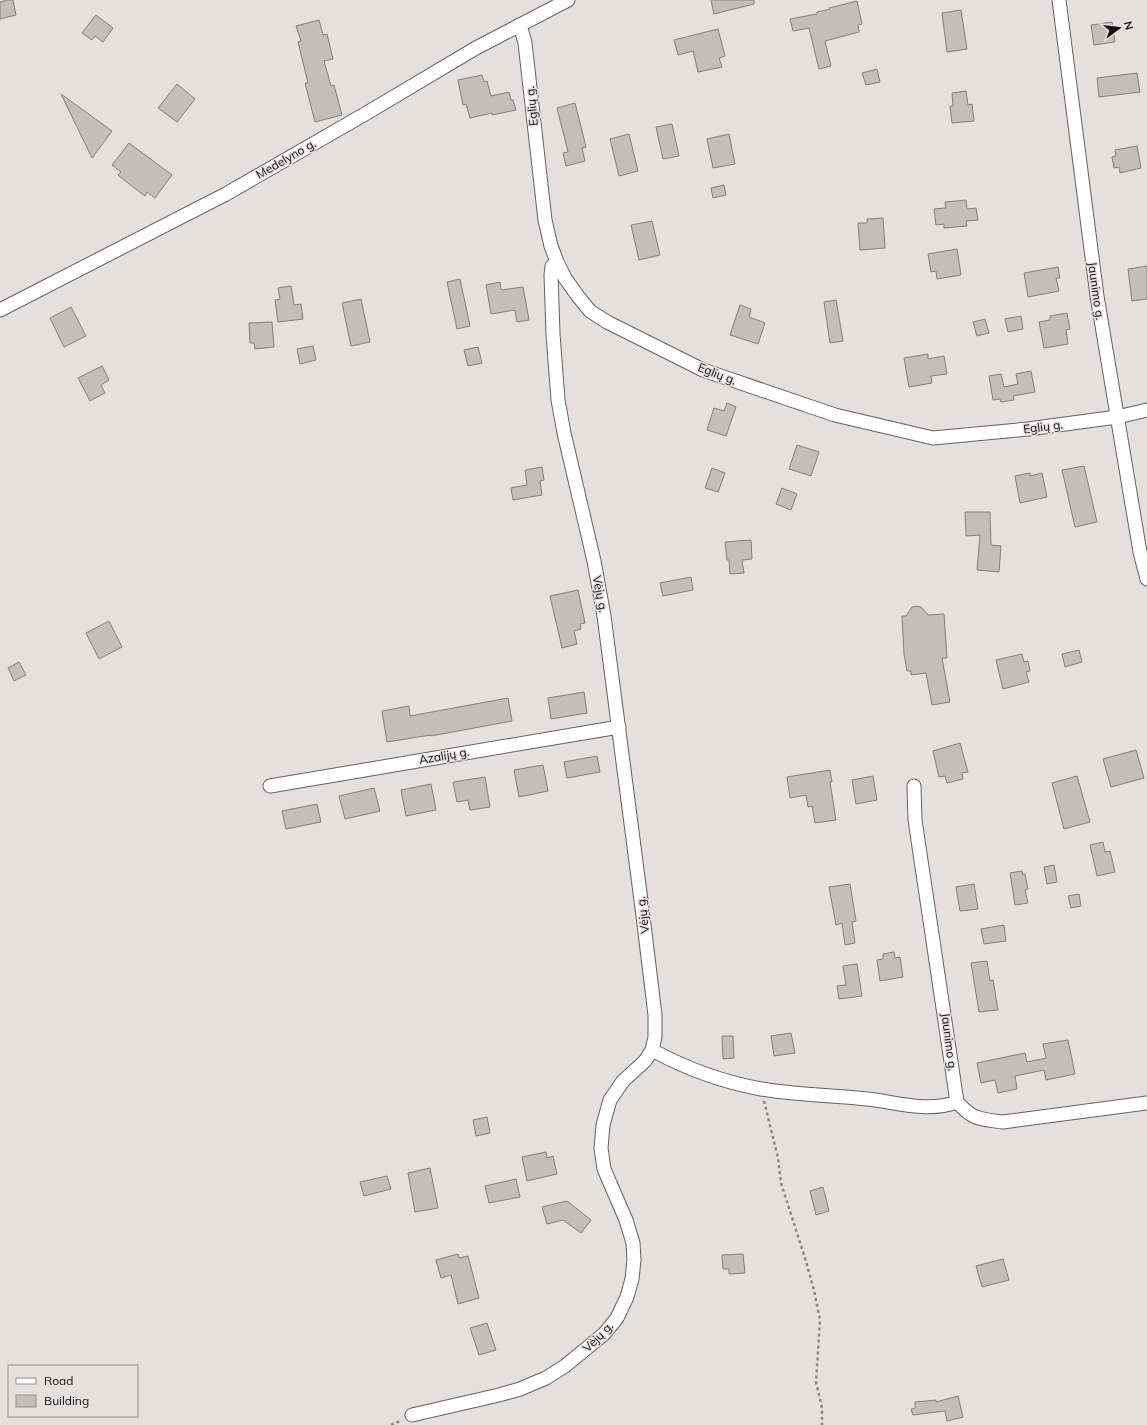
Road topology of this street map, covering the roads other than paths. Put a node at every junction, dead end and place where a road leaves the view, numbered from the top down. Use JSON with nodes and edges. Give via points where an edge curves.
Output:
{"nodes":[{"id":1,"x":568,"y":0,"type":"edge"},
{"id":2,"x":1059,"y":0,"type":"edge"},
{"id":3,"x":519,"y":26,"type":"junction"},
{"id":4,"x":557,"y":262,"type":"junction"},
{"id":5,"x":0,"y":310,"type":"edge"},
{"id":6,"x":1147,"y":410,"type":"edge"},
{"id":7,"x":1117,"y":417,"type":"junction"},
{"id":8,"x":1147,"y":580,"type":"edge"},
{"id":9,"x":619,"y":727,"type":"junction"},
{"id":10,"x":270,"y":786,"type":"dead end"},
{"id":11,"x":914,"y":786,"type":"dead end"},
{"id":12,"x":652,"y":1050,"type":"junction"},
{"id":13,"x":957,"y":1102,"type":"junction"},
{"id":14,"x":1147,"y":1104,"type":"edge"},
{"id":15,"x":412,"y":1415,"type":"dead end"}],
"edges":[{"from":1,"to":3,"type":"street","name":"Medelyno g."},
{"from":2,"to":7,"type":"street","name":"Jaunimo g.","via":[[1096,296]]},
{"from":3,"to":4,"type":"street","name":"Eglių g.","via":[[525,43],[545,220]]},
{"from":3,"to":5,"type":"street","name":"Medelyno g.","via":[[476,48],[226,194]]},
{"from":4,"to":7,"type":"street","name":"Eglių g.","via":[[577,296],[590,311],[607,322],[704,370],[835,415],[933,438]]},
{"from":4,"to":9,"type":"street","name":"Vėjų g.","via":[[552,266],[551,289],[558,400],[594,561]]},
{"from":6,"to":7,"type":"street","name":"Eglių g."},
{"from":7,"to":8,"type":"street","name":"Jaunimo g."},
{"from":9,"to":10,"type":"street","name":"Azalijų g."},
{"from":9,"to":12,"type":"street","name":"Vėjų g.","via":[[655,1015]]},
{"from":11,"to":13,"type":"street","name":"Jaunimo g.","via":[[915,820]]},
{"from":12,"to":13,"type":"street","via":[[723,1080],[761,1089],[868,1099],[907,1106],[942,1107]]},
{"from":12,"to":15,"type":"street","name":"Vėjų g.","via":[[616,1090],[610,1100],[603,1124],[601,1148],[604,1169],[633,1243],[632,1279],[617,1318],[586,1350],[546,1378],[499,1395]]},
{"from":13,"to":14,"type":"street","via":[[966,1113],[980,1120],[1003,1122]]}]}
